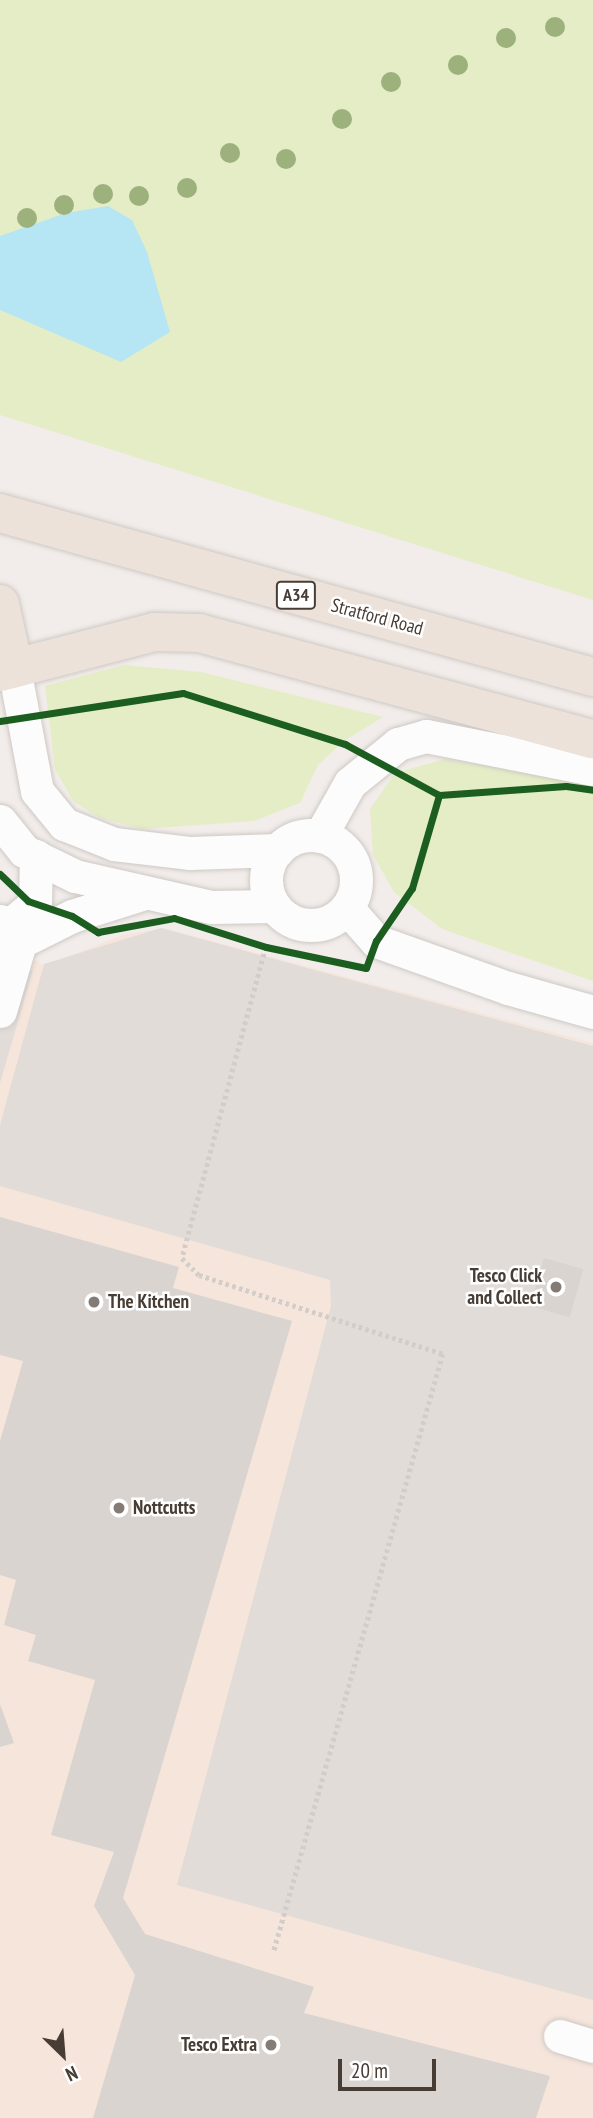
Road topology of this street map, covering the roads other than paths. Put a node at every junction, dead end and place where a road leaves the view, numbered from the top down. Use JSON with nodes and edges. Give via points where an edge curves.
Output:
{"nodes":[{"id":1,"x":0,"y":513,"type":"edge"},
{"id":2,"x":0,"y":604,"type":"edge"},
{"id":3,"x":7,"y":670,"type":"edge"},
{"id":4,"x":593,"y":677,"type":"edge"},
{"id":5,"x":593,"y":739,"type":"edge"},
{"id":6,"x":593,"y":769,"type":"edge"},
{"id":7,"x":0,"y":821,"type":"edge"},
{"id":8,"x":320,"y":836,"type":"junction"},
{"id":9,"x":278,"y":850,"type":"junction"},
{"id":10,"x":36,"y":856,"type":"junction"},
{"id":11,"x":147,"y":892,"type":"junction"},
{"id":12,"x":274,"y":906,"type":"junction"},
{"id":13,"x":347,"y":908,"type":"junction"},
{"id":14,"x":12,"y":932,"type":"edge"},
{"id":15,"x":0,"y":1011,"type":"edge"},
{"id":16,"x":593,"y":1012,"type":"edge"},
{"id":17,"x":560,"y":2036,"type":"dead end"},
{"id":18,"x":593,"y":2046,"type":"edge"}],
"edges":[{"from":1,"to":4,"type":"highway","name":"Stratford Road","number":"A34"},
{"from":2,"to":3,"type":"highway"},
{"from":3,"to":5,"type":"highway","via":[[155,632],[199,633]]},
{"from":3,"to":9,"type":"lane","via":[[37,791],[64,824],[114,844],[190,853]]},
{"from":6,"to":8,"type":"lane","via":[[426,736],[398,744],[350,783]]},
{"from":7,"to":10,"type":"lane","via":[[24,851]]},
{"from":8,"to":9,"type":"lane","via":[[295,838]]},
{"from":8,"to":13,"type":"lane","via":[[335,842],[354,867],[355,891]]},
{"from":9,"to":12,"type":"lane","via":[[266,875]]},
{"from":10,"to":11,"type":"lane","via":[[75,876]]},
{"from":10,"to":14,"type":"lane","via":[[35,904]]},
{"from":11,"to":12,"type":"lane","via":[[211,907]]},
{"from":11,"to":14,"type":"lane"},
{"from":12,"to":13,"type":"lane","via":[[292,921],[308,925],[335,918]]},
{"from":13,"to":16,"type":"lane","via":[[376,941],[508,988]]},
{"from":14,"to":15,"type":"lane"},
{"from":17,"to":18,"type":"lane"}]}
